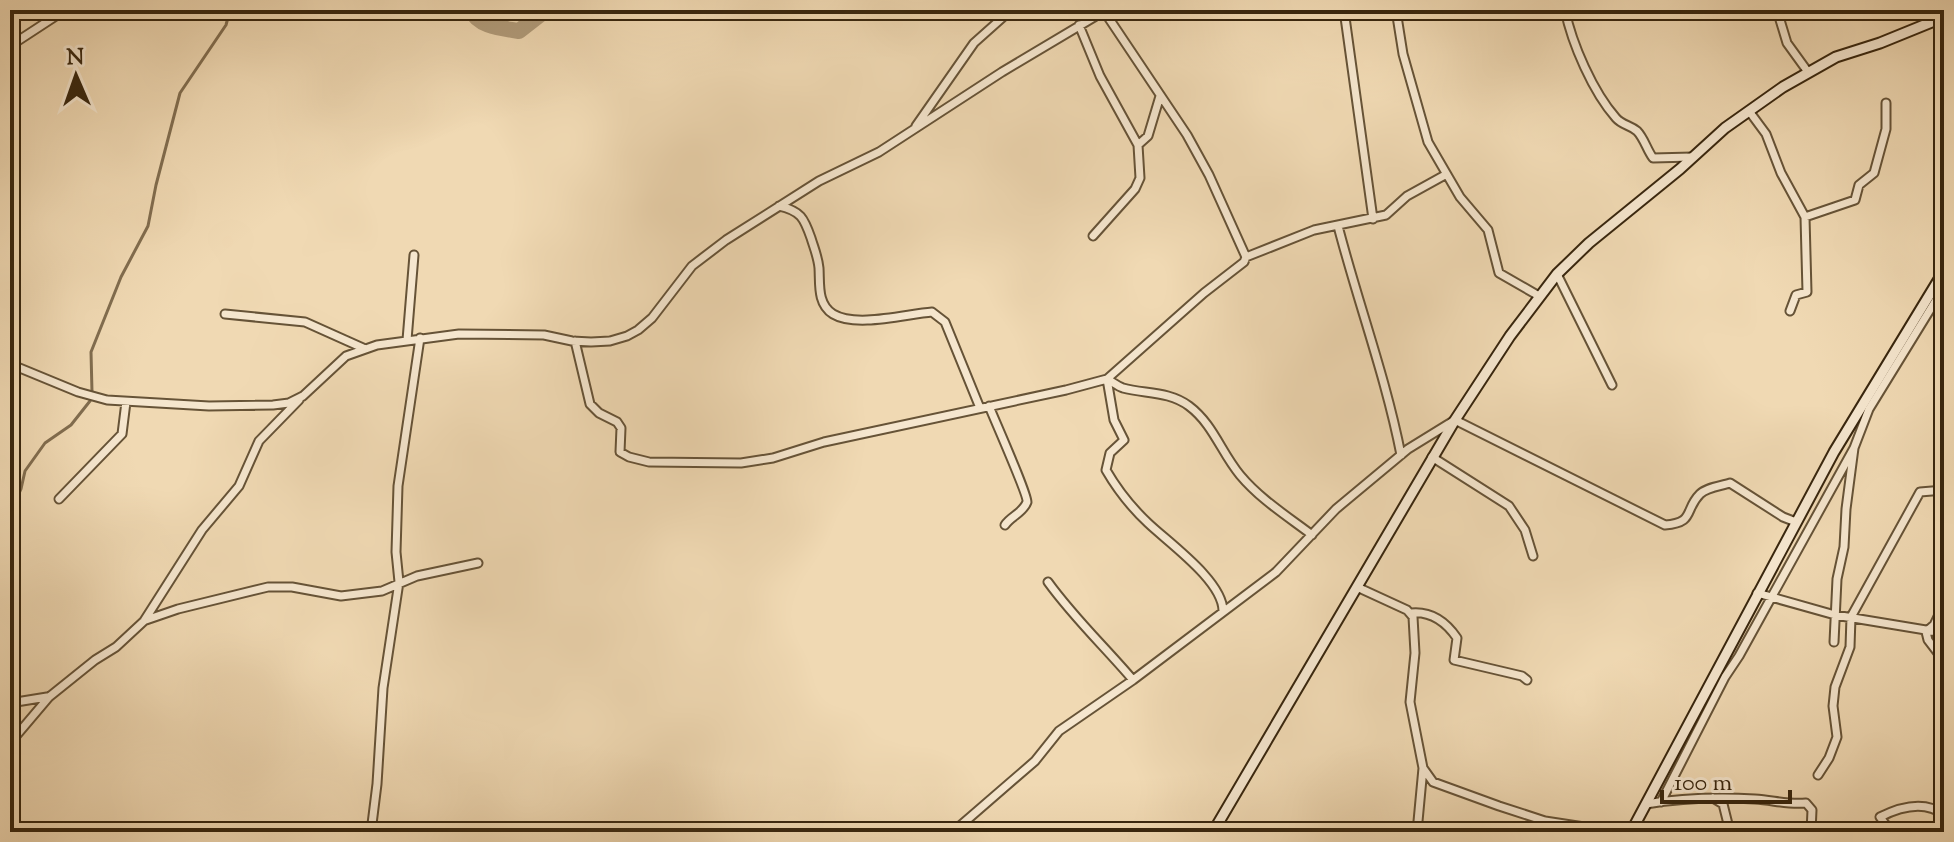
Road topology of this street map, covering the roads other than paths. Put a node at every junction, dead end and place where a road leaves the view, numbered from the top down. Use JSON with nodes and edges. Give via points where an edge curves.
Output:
{"nodes":[{"id":1,"x":65,"y":10,"type":"edge"},
{"id":2,"x":1011,"y":10,"type":"edge"},
{"id":3,"x":1105,"y":10,"type":"edge"},
{"id":4,"x":1344,"y":10,"type":"edge"},
{"id":5,"x":1396,"y":10,"type":"edge"},
{"id":6,"x":1565,"y":10,"type":"edge"},
{"id":7,"x":1777,"y":10,"type":"edge"},
{"id":8,"x":1944,"y":17,"type":"edge"},
{"id":9,"x":1079,"y":25,"type":"junction"},
{"id":10,"x":10,"y":46,"type":"edge"},
{"id":11,"x":1808,"y":72,"type":"junction"},
{"id":12,"x":1160,"y":96,"type":"junction"},
{"id":13,"x":1886,"y":103,"type":"dead end"},
{"id":14,"x":1749,"y":111,"type":"junction"},
{"id":15,"x":912,"y":131,"type":"junction"},
{"id":16,"x":1138,"y":145,"type":"junction"},
{"id":17,"x":1694,"y":157,"type":"junction"},
{"id":18,"x":1445,"y":175,"type":"junction"},
{"id":19,"x":779,"y":206,"type":"junction"},
{"id":20,"x":1805,"y":217,"type":"junction"},
{"id":21,"x":1373,"y":219,"type":"junction"},
{"id":22,"x":1338,"y":226,"type":"junction"},
{"id":23,"x":1093,"y":236,"type":"dead end"},
{"id":24,"x":414,"y":255,"type":"dead end"},
{"id":25,"x":1246,"y":257,"type":"junction"},
{"id":26,"x":1944,"y":271,"type":"edge"},
{"id":27,"x":1557,"y":274,"type":"junction"},
{"id":28,"x":1944,"y":287,"type":"edge"},
{"id":29,"x":1539,"y":296,"type":"junction"},
{"id":30,"x":1790,"y":311,"type":"dead end"},
{"id":31,"x":225,"y":314,"type":"dead end"},
{"id":32,"x":420,"y":338,"type":"junction"},
{"id":33,"x":407,"y":340,"type":"junction"},
{"id":34,"x":575,"y":341,"type":"junction"},
{"id":35,"x":363,"y":348,"type":"junction"},
{"id":36,"x":10,"y":364,"type":"edge"},
{"id":37,"x":1107,"y":379,"type":"junction"},
{"id":38,"x":1612,"y":385,"type":"dead end"},
{"id":39,"x":303,"y":396,"type":"junction"},
{"id":40,"x":126,"y":402,"type":"junction"},
{"id":41,"x":989,"y":406,"type":"junction"},
{"id":42,"x":980,"y":408,"type":"junction"},
{"id":43,"x":1455,"y":420,"type":"junction"},
{"id":44,"x":1854,"y":448,"type":"junction"},
{"id":45,"x":1401,"y":455,"type":"junction"},
{"id":46,"x":1432,"y":457,"type":"junction"},
{"id":47,"x":1944,"y":490,"type":"edge"},
{"id":48,"x":59,"y":499,"type":"dead end"},
{"id":49,"x":1796,"y":522,"type":"junction"},
{"id":50,"x":1005,"y":525,"type":"dead end"},
{"id":51,"x":1312,"y":535,"type":"junction"},
{"id":52,"x":1533,"y":556,"type":"dead end"},
{"id":53,"x":478,"y":563,"type":"dead end"},
{"id":54,"x":399,"y":582,"type":"junction"},
{"id":55,"x":1048,"y":582,"type":"dead end"},
{"id":56,"x":1357,"y":587,"type":"junction"},
{"id":57,"x":1757,"y":593,"type":"junction"},
{"id":58,"x":1771,"y":597,"type":"junction"},
{"id":59,"x":1944,"y":604,"type":"edge"},
{"id":60,"x":1223,"y":611,"type":"junction"},
{"id":61,"x":1411,"y":613,"type":"junction"},
{"id":62,"x":1835,"y":615,"type":"junction"},
{"id":63,"x":1851,"y":617,"type":"junction"},
{"id":64,"x":144,"y":621,"type":"junction"},
{"id":65,"x":1926,"y":632,"type":"junction"},
{"id":66,"x":1944,"y":633,"type":"edge"},
{"id":67,"x":1834,"y":642,"type":"dead end"},
{"id":68,"x":1944,"y":661,"type":"edge"},
{"id":69,"x":1133,"y":680,"type":"junction"},
{"id":70,"x":1527,"y":680,"type":"dead end"},
{"id":71,"x":49,"y":697,"type":"junction"},
{"id":72,"x":10,"y":703,"type":"edge"},
{"id":73,"x":10,"y":743,"type":"edge"},
{"id":74,"x":1423,"y":768,"type":"junction"},
{"id":75,"x":1818,"y":775,"type":"dead end"},
{"id":76,"x":1711,"y":797,"type":"junction"},
{"id":77,"x":1661,"y":802,"type":"junction"},
{"id":78,"x":1646,"y":804,"type":"junction"},
{"id":79,"x":1944,"y":815,"type":"edge"},
{"id":80,"x":371,"y":832,"type":"edge"},
{"id":81,"x":953,"y":832,"type":"edge"},
{"id":82,"x":1213,"y":832,"type":"edge"},
{"id":83,"x":1417,"y":832,"type":"edge"},
{"id":84,"x":1617,"y":832,"type":"edge"},
{"id":85,"x":1631,"y":832,"type":"edge"},
{"id":86,"x":1730,"y":832,"type":"edge"},
{"id":87,"x":1811,"y":832,"type":"edge"},
{"id":88,"x":1891,"y":832,"type":"edge"}],
"edges":[{"from":1,"to":10,"type":"street"},
{"from":2,"to":15,"type":"street","via":[[974,43]]},
{"from":3,"to":9,"type":"street"},
{"from":3,"to":12,"type":"street"},
{"from":4,"to":21,"type":"street"},
{"from":5,"to":18,"type":"street","via":[[1428,142]]},
{"from":6,"to":17,"type":"street","via":[[1581,57],[1618,121],[1639,133],[1653,158]]},
{"from":7,"to":11,"type":"street","via":[[1787,43]]},
{"from":8,"to":11,"type":"street"},
{"from":9,"to":15,"type":"street"},
{"from":9,"to":16,"type":"street"},
{"from":11,"to":14,"type":"street"},
{"from":12,"to":16,"type":"street","via":[[1148,136]]},
{"from":12,"to":25,"type":"street","via":[[1209,175]]},
{"from":13,"to":20,"type":"street","via":[[1886,129],[1874,173],[1859,185],[1855,200]]},
{"from":14,"to":17,"type":"street"},
{"from":14,"to":20,"type":"street","via":[[1766,134]]},
{"from":15,"to":19,"type":"street"},
{"from":16,"to":23,"type":"street","via":[[1140,178],[1135,189]]},
{"from":17,"to":27,"type":"street"},
{"from":18,"to":21,"type":"street"},
{"from":18,"to":29,"type":"street","via":[[1488,230],[1499,273]]},
{"from":19,"to":34,"type":"street","via":[[692,266],[638,330],[610,341]]},
{"from":19,"to":42,"type":"street","via":[[804,217],[816,252],[820,293],[833,315],[860,320],[932,312],[945,322]]},
{"from":20,"to":30,"type":"street","via":[[1807,292],[1796,295]]},
{"from":21,"to":22,"type":"street"},
{"from":22,"to":25,"type":"street"},
{"from":22,"to":45,"type":"street"},
{"from":24,"to":33,"type":"street"},
{"from":25,"to":37,"type":"street"},
{"from":26,"to":49,"type":"street"},
{"from":27,"to":29,"type":"street"},
{"from":27,"to":38,"type":"street"},
{"from":28,"to":44,"type":"street","via":[[1869,409]]},
{"from":29,"to":43,"type":"street"},
{"from":31,"to":35,"type":"street","via":[[305,322]]},
{"from":32,"to":33,"type":"street"},
{"from":32,"to":34,"type":"street","via":[[515,334]]},
{"from":32,"to":54,"type":"street","via":[[398,486]]},
{"from":33,"to":35,"type":"street"},
{"from":34,"to":42,"type":"street","via":[[590,404],[617,422],[620,452],[639,461],[741,463]]},
{"from":35,"to":39,"type":"street","via":[[335,363]]},
{"from":36,"to":40,"type":"street","via":[[78,392]]},
{"from":37,"to":41,"type":"street"},
{"from":37,"to":51,"type":"street","via":[[1189,406],[1262,498]]},
{"from":37,"to":60,"type":"street","via":[[1114,420],[1124,440],[1110,453],[1106,470],[1135,510],[1212,585]]},
{"from":39,"to":40,"type":"street","via":[[273,405]]},
{"from":39,"to":64,"type":"street","via":[[259,441],[239,486],[202,530]]},
{"from":40,"to":48,"type":"street","via":[[122,434]]},
{"from":41,"to":42,"type":"street"},
{"from":41,"to":50,"type":"street","via":[[1027,494],[1025,507]]},
{"from":43,"to":45,"type":"street"},
{"from":43,"to":46,"type":"street"},
{"from":43,"to":49,"type":"street","via":[[1665,525],[1688,517],[1703,491],[1730,483]]},
{"from":44,"to":58,"type":"street"},
{"from":44,"to":62,"type":"street"},
{"from":45,"to":51,"type":"street"},
{"from":46,"to":52,"type":"street","via":[[1509,506],[1525,530]]},
{"from":46,"to":56,"type":"street"},
{"from":47,"to":63,"type":"street","via":[[1920,492]]},
{"from":49,"to":57,"type":"street"},
{"from":51,"to":60,"type":"street","via":[[1276,572]]},
{"from":53,"to":54,"type":"street"},
{"from":54,"to":64,"type":"street","via":[[382,591],[341,596],[268,587]]},
{"from":54,"to":80,"type":"street","via":[[383,688]]},
{"from":55,"to":69,"type":"street"},
{"from":56,"to":61,"type":"street"},
{"from":56,"to":82,"type":"street"},
{"from":57,"to":58,"type":"street"},
{"from":57,"to":78,"type":"street"},
{"from":58,"to":62,"type":"street"},
{"from":58,"to":77,"type":"street"},
{"from":59,"to":65,"type":"street"},
{"from":60,"to":69,"type":"street"},
{"from":61,"to":70,"type":"street","via":[[1446,622],[1457,638],[1454,660]]},
{"from":61,"to":74,"type":"street","via":[[1415,653],[1410,702]]},
{"from":62,"to":63,"type":"street"},
{"from":62,"to":67,"type":"street"},
{"from":63,"to":65,"type":"street"},
{"from":63,"to":75,"type":"street","via":[[1850,647],[1835,687],[1837,737]]},
{"from":64,"to":71,"type":"street"},
{"from":65,"to":66,"type":"street"},
{"from":65,"to":68,"type":"street"},
{"from":69,"to":81,"type":"street","via":[[1059,731],[1035,761]]},
{"from":71,"to":72,"type":"street"},
{"from":71,"to":73,"type":"street"},
{"from":74,"to":83,"type":"street"},
{"from":74,"to":84,"type":"street","via":[[1433,782],[1499,806],[1545,821]]},
{"from":76,"to":77,"type":"street"},
{"from":76,"to":86,"type":"street","via":[[1723,804]]},
{"from":76,"to":87,"type":"street","via":[[1806,803],[1812,810]]},
{"from":77,"to":78,"type":"street"},
{"from":78,"to":85,"type":"street"},
{"from":79,"to":88,"type":"street","via":[[1934,807],[1900,807],[1880,817]]}]}
